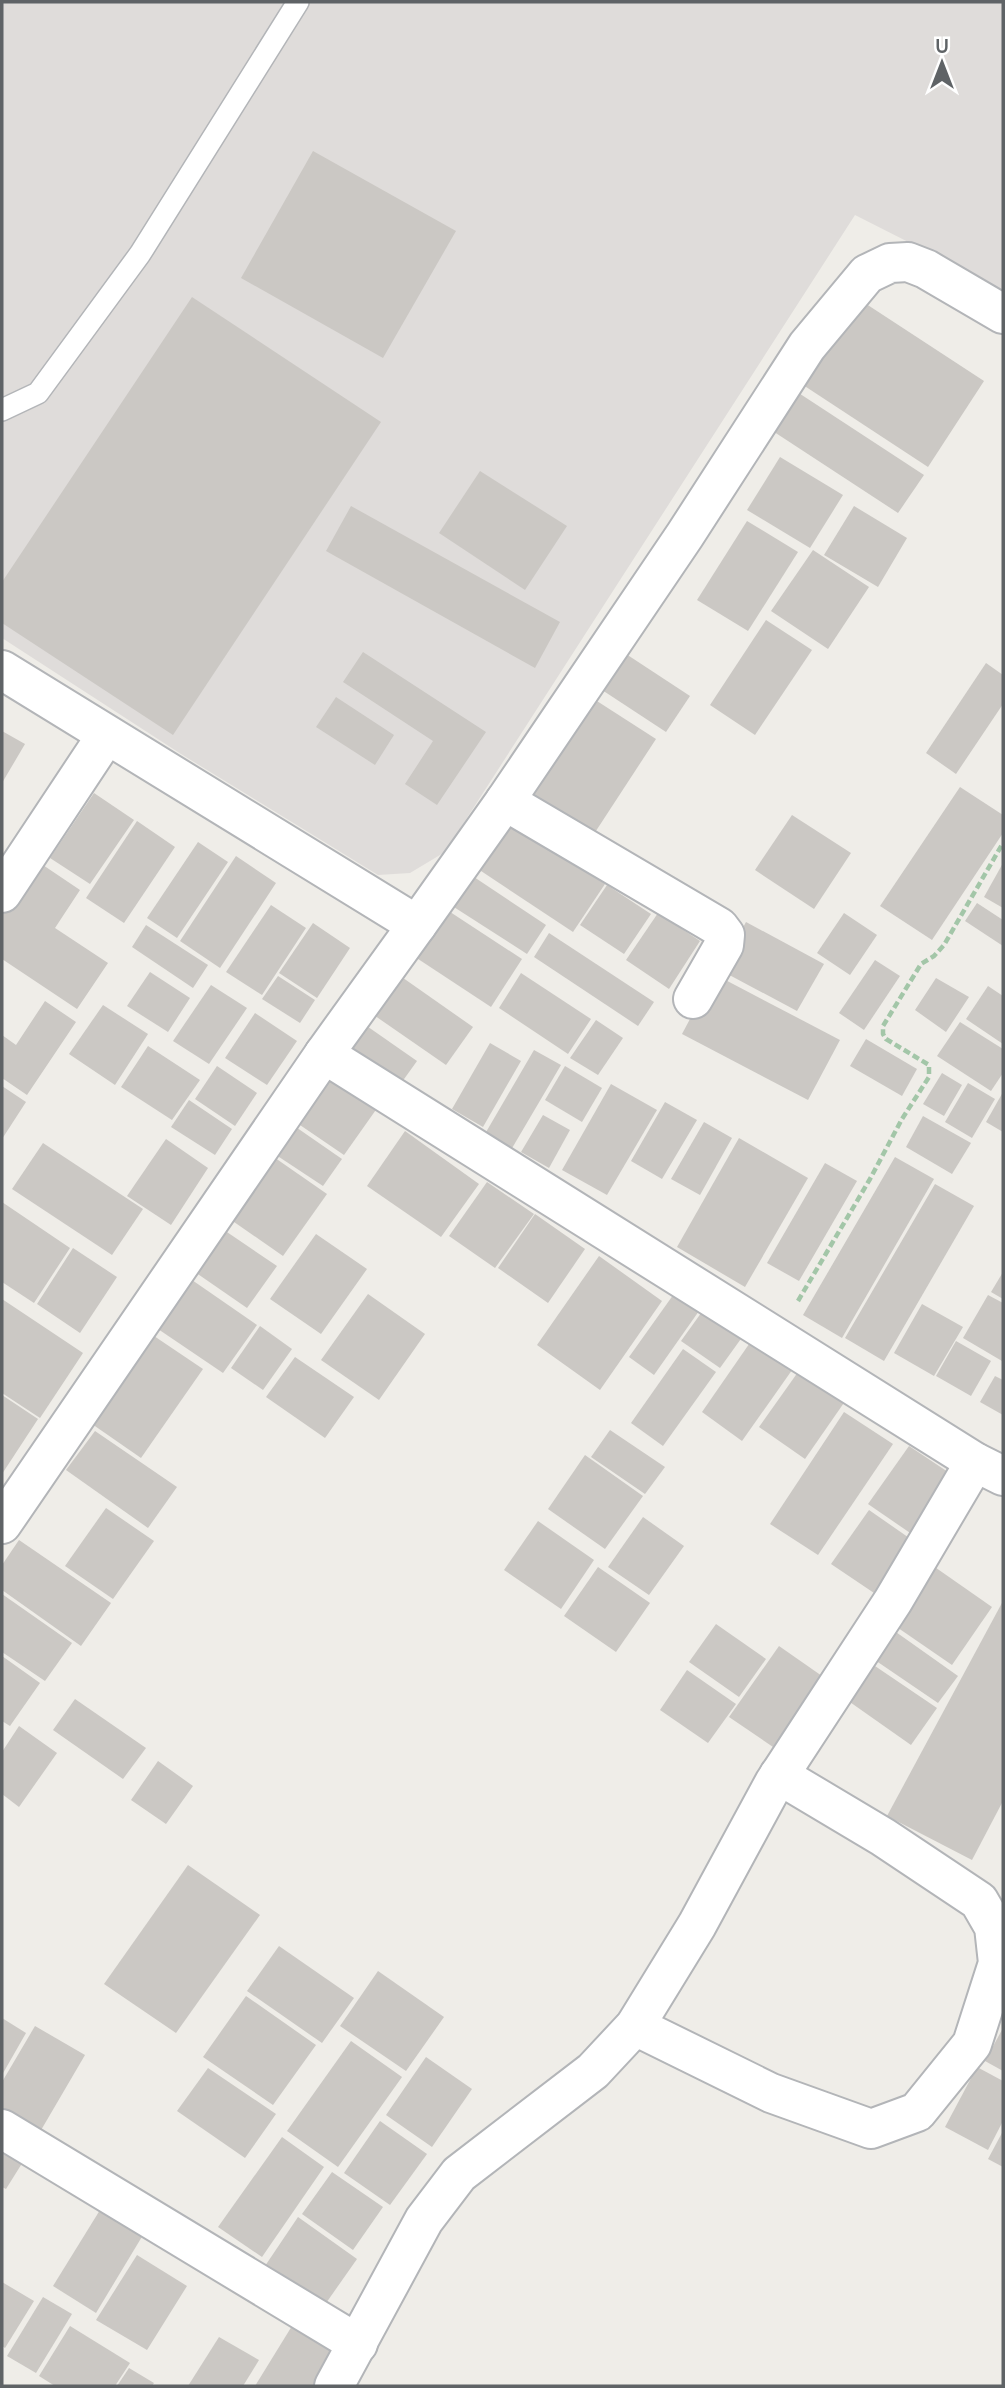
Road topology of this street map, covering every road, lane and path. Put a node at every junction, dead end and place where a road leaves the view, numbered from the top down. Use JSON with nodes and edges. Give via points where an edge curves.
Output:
{"nodes":[{"id":1,"x":298,"y":2,"type":"edge"},
{"id":2,"x":1003,"y":314,"type":"edge"},
{"id":3,"x":2,"y":410,"type":"edge"},
{"id":4,"x":2,"y":670,"type":"edge"},
{"id":5,"x":106,"y":736,"type":"junction"},
{"id":6,"x":505,"y":802,"type":"junction"},
{"id":7,"x":1003,"y":843,"type":"edge"},
{"id":8,"x":2,"y":893,"type":"edge"},
{"id":9,"x":417,"y":926,"type":"junction"},
{"id":10,"x":692,"y":999,"type":"dead end"},
{"id":11,"x":324,"y":1054,"type":"junction"},
{"id":12,"x":775,"y":1338,"type":"junction"},
{"id":13,"x":989,"y":1469,"type":"edge"},
{"id":14,"x":2,"y":1524,"type":"edge"},
{"id":15,"x":779,"y":1775,"type":"junction"},
{"id":16,"x":635,"y":2026,"type":"junction"},
{"id":17,"x":2,"y":2129,"type":"edge"},
{"id":18,"x":358,"y":2344,"type":"junction"},
{"id":19,"x":334,"y":2386,"type":"edge"}],
"edges":[{"from":1,"to":3,"type":"lane","via":[[132,265],[38,393]]},
{"from":2,"to":6,"type":"street","via":[[908,262],[890,263],[867,274],[807,346]]},
{"from":4,"to":5,"type":"street"},
{"from":5,"to":8,"type":"street"},
{"from":5,"to":9,"type":"street"},
{"from":6,"to":9,"type":"street"},
{"from":6,"to":10,"type":"street","via":[[719,927],[725,935],[724,945]]},
{"from":7,"to":12,"type":"path","via":[[944,945],[922,964],[883,1026],[887,1039],[929,1065],[929,1077]]},
{"from":9,"to":11,"type":"street"},
{"from":11,"to":12,"type":"street"},
{"from":11,"to":14,"type":"street"},
{"from":12,"to":13,"type":"street"},
{"from":13,"to":15,"type":"street","via":[[893,1601]]},
{"from":15,"to":16,"type":"street","via":[[697,1925]]},
{"from":15,"to":16,"type":"street","via":[[979,1901],[994,1927],[998,1964],[972,2044],[917,2112],[871,2129],[771,2093]]},
{"from":16,"to":18,"type":"street","via":[[593,2071],[459,2174],[424,2220]]},
{"from":17,"to":18,"type":"street"},
{"from":18,"to":19,"type":"street"}]}
